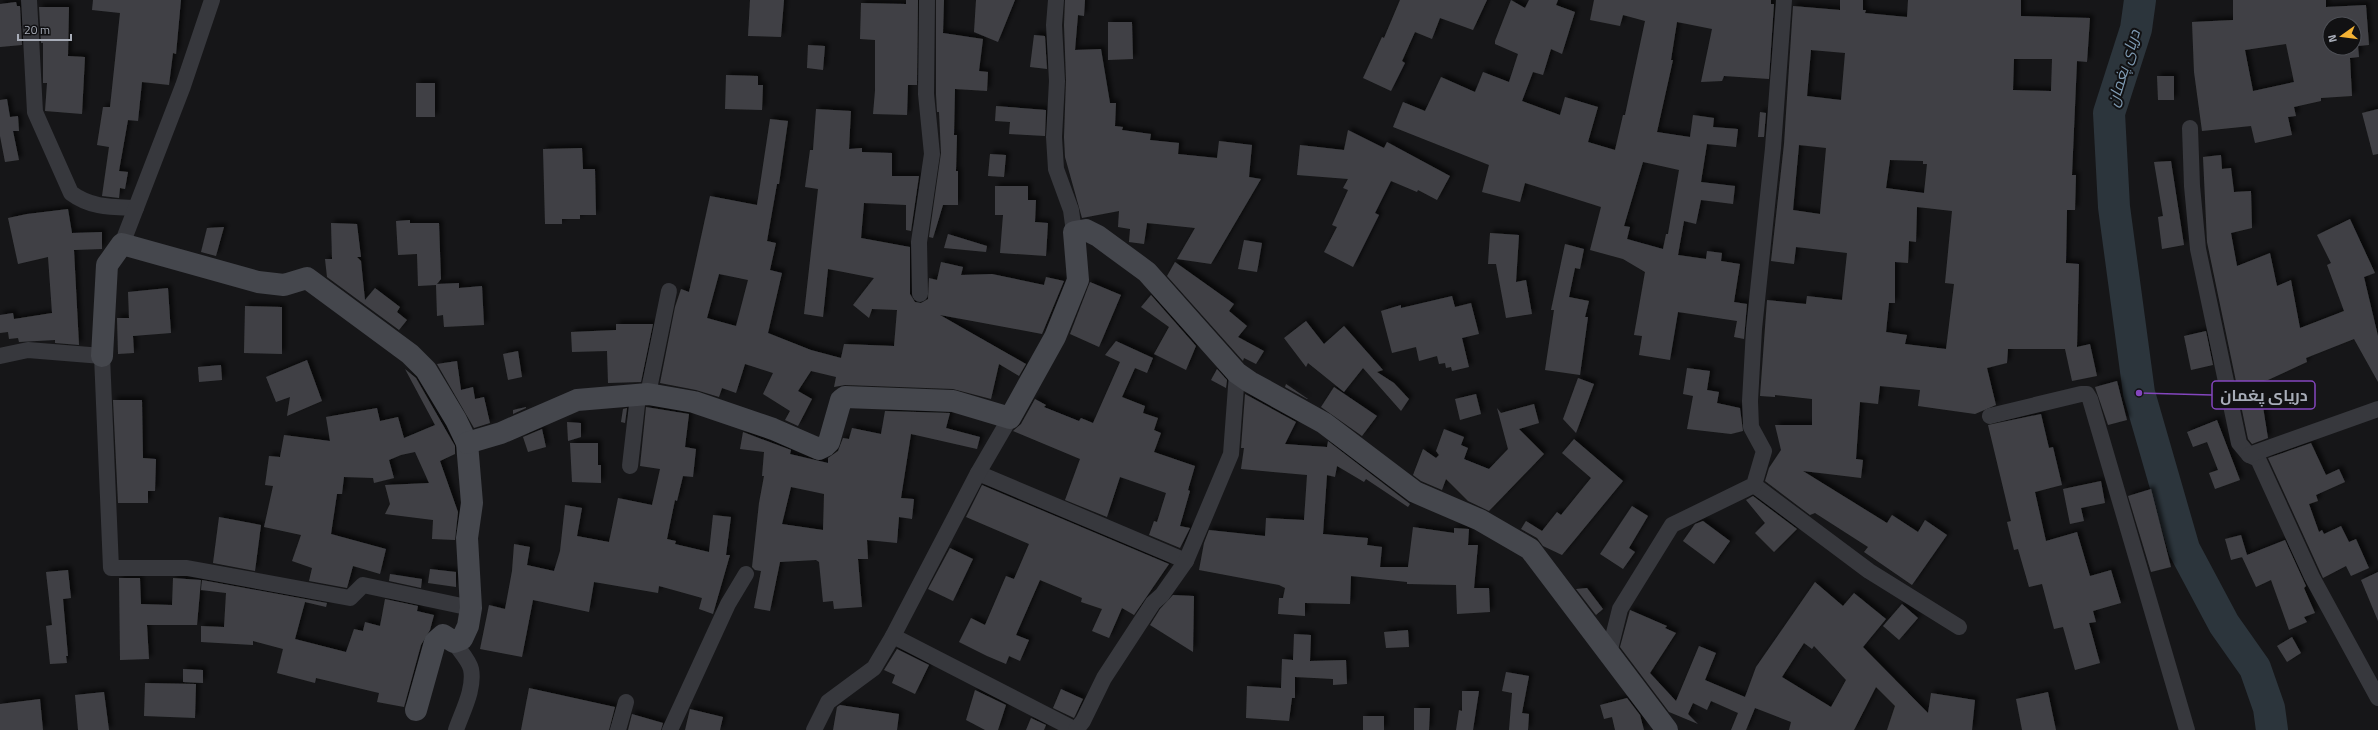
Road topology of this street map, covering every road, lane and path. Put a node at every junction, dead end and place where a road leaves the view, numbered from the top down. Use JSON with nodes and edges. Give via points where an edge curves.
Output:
{"nodes":[{"id":1,"x":29,"y":0,"type":"edge"},
{"id":2,"x":212,"y":0,"type":"edge"},
{"id":3,"x":927,"y":0,"type":"edge"},
{"id":4,"x":1056,"y":0,"type":"edge"},
{"id":5,"x":1784,"y":0,"type":"edge"},
{"id":6,"x":2190,"y":128,"type":"dead end"},
{"id":7,"x":136,"y":208,"type":"junction"},
{"id":8,"x":1074,"y":232,"type":"junction"},
{"id":9,"x":122,"y":244,"type":"junction"},
{"id":10,"x":669,"y":291,"type":"dead end"},
{"id":11,"x":920,"y":294,"type":"dead end"},
{"id":12,"x":0,"y":356,"type":"edge"},
{"id":13,"x":102,"y":356,"type":"junction"},
{"id":14,"x":1237,"y":373,"type":"junction"},
{"id":15,"x":643,"y":395,"type":"junction"},
{"id":16,"x":2378,"y":409,"type":"edge"},
{"id":17,"x":1990,"y":416,"type":"dead end"},
{"id":18,"x":1010,"y":418,"type":"junction"},
{"id":19,"x":467,"y":443,"type":"junction"},
{"id":20,"x":2249,"y":455,"type":"junction"},
{"id":21,"x":630,"y":466,"type":"dead end"},
{"id":22,"x":978,"y":473,"type":"junction"},
{"id":23,"x":1754,"y":485,"type":"junction"},
{"id":24,"x":1186,"y":561,"type":"junction"},
{"id":25,"x":746,"y":574,"type":"dead end"},
{"id":26,"x":470,"y":608,"type":"junction"},
{"id":27,"x":1959,"y":627,"type":"dead end"},
{"id":28,"x":893,"y":636,"type":"junction"},
{"id":29,"x":454,"y":642,"type":"junction"},
{"id":30,"x":1609,"y":653,"type":"junction"},
{"id":31,"x":2378,"y":698,"type":"edge"},
{"id":32,"x":626,"y":702,"type":"dead end"},
{"id":33,"x":416,"y":710,"type":"dead end"},
{"id":34,"x":456,"y":730,"type":"edge"},
{"id":35,"x":618,"y":730,"type":"edge"},
{"id":36,"x":670,"y":730,"type":"edge"},
{"id":37,"x":814,"y":730,"type":"edge"},
{"id":38,"x":1076,"y":730,"type":"edge"},
{"id":39,"x":1667,"y":730,"type":"edge"},
{"id":40,"x":2187,"y":730,"type":"edge"}],
"edges":[{"from":1,"to":7,"type":"street","via":[[34,112],[71,194],[102,207]]},
{"from":2,"to":7,"type":"street","via":[[183,86]]},
{"from":3,"to":11,"type":"street","via":[[926,94],[932,154],[919,242]]},
{"from":4,"to":8,"type":"street","via":[[1056,169],[1071,210]]},
{"from":5,"to":23,"type":"street","via":[[1773,148],[1754,329],[1751,427],[1764,451]]},
{"from":6,"to":20,"type":"street","via":[[2198,250],[2235,431],[2239,444]]},
{"from":7,"to":9,"type":"street"},
{"from":8,"to":14,"type":"street","via":[[1086,230],[1098,236],[1147,272]]},
{"from":8,"to":18,"type":"street","via":[[1078,280],[1055,337]]},
{"from":9,"to":13,"type":"street","via":[[107,265]]},
{"from":9,"to":19,"type":"street","via":[[258,282],[284,285],[307,278],[410,354],[426,370]]},
{"from":10,"to":15,"type":"street"},
{"from":12,"to":13,"type":"street","via":[[28,350]]},
{"from":13,"to":26,"type":"street","via":[[111,568],[186,568],[350,598],[363,585]]},
{"from":14,"to":24,"type":"street","via":[[1231,454]]},
{"from":14,"to":30,"type":"street","via":[[1324,423],[1415,492],[1480,520],[1530,549]]},
{"from":15,"to":18,"type":"street","via":[[694,402],[819,448],[829,442],[841,400],[845,397],[952,401]]},
{"from":15,"to":19,"type":"street","via":[[577,400],[501,433]]},
{"from":15,"to":21,"type":"street"},
{"from":16,"to":20,"type":"street"},
{"from":17,"to":40,"type":"street","via":[[2087,394]]},
{"from":18,"to":22,"type":"street"},
{"from":19,"to":26,"type":"street","via":[[472,504],[467,538]]},
{"from":20,"to":31,"type":"street","via":[[2258,459],[2312,576]]},
{"from":22,"to":24,"type":"street"},
{"from":22,"to":28,"type":"street"},
{"from":23,"to":27,"type":"street","via":[[1869,571]]},
{"from":23,"to":30,"type":"street","via":[[1672,525],[1620,609]]},
{"from":24,"to":38,"type":"street","via":[[1162,595],[1153,603],[1104,678]]},
{"from":25,"to":36,"type":"street","via":[[728,604]]},
{"from":26,"to":29,"type":"street","via":[[468,626],[462,639]]},
{"from":28,"to":37,"type":"street","via":[[874,668],[828,702]]},
{"from":28,"to":38,"type":"street"},
{"from":29,"to":33,"type":"street","via":[[443,635],[435,642]]},
{"from":29,"to":34,"type":"street","via":[[471,668],[472,678],[465,710]]},
{"from":30,"to":39,"type":"street"},
{"from":32,"to":35,"type":"street"}]}
